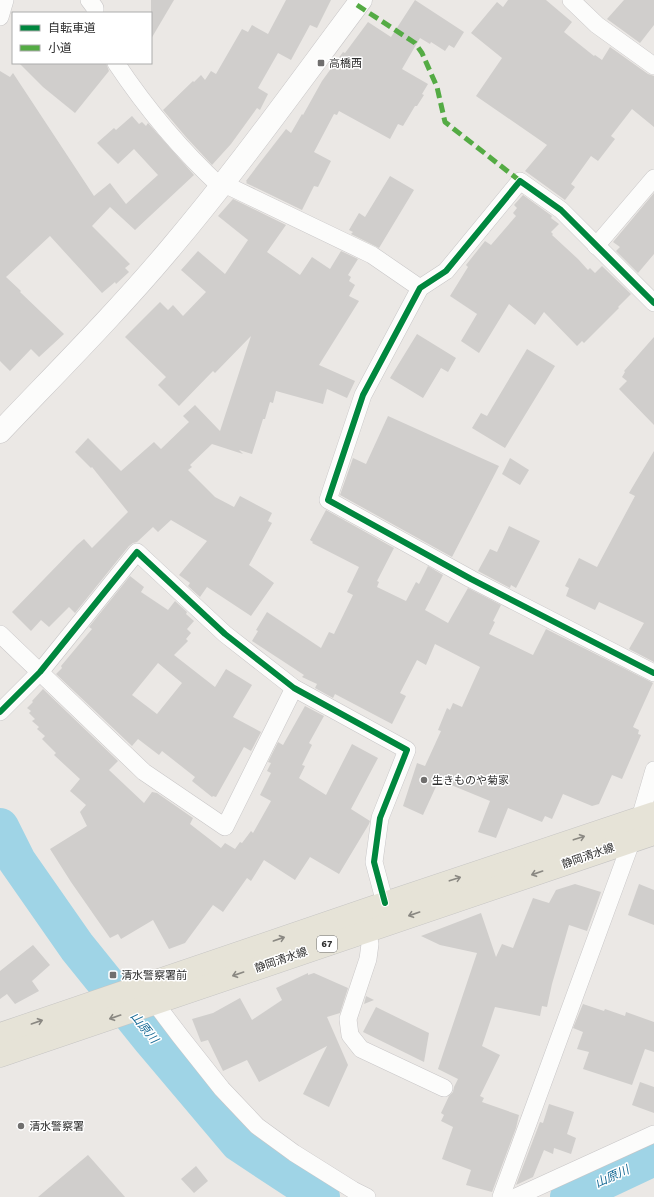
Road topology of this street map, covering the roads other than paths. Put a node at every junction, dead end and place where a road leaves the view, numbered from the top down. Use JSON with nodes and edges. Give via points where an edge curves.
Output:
{"nodes":[{"id":1,"x":5,"y":0,"type":"edge"},
{"id":2,"x":89,"y":0,"type":"edge"},
{"id":3,"x":361,"y":0,"type":"edge"},
{"id":4,"x":571,"y":0,"type":"edge"},
{"id":5,"x":96,"y":12,"type":"edge"},
{"id":6,"x":0,"y":18,"type":"edge"},
{"id":7,"x":117,"y":64,"type":"edge"},
{"id":8,"x":654,"y":66,"type":"edge"},
{"id":9,"x":654,"y":178,"type":"edge"},
{"id":10,"x":222,"y":185,"type":"junction"},
{"id":11,"x":596,"y":246,"type":"junction"},
{"id":12,"x":420,"y":288,"type":"junction"},
{"id":13,"x":654,"y":303,"type":"edge"},
{"id":14,"x":0,"y":432,"type":"edge"},
{"id":15,"x":0,"y":634,"type":"edge"},
{"id":16,"x":40,"y":672,"type":"junction"},
{"id":17,"x":654,"y":673,"type":"edge"},
{"id":18,"x":294,"y":688,"type":"junction"},
{"id":19,"x":0,"y":712,"type":"edge"},
{"id":20,"x":654,"y":770,"type":"edge"},
{"id":21,"x":649,"y":821,"type":"edge"},
{"id":22,"x":632,"y":841,"type":"junction"},
{"id":23,"x":385,"y":902,"type":"junction"},
{"id":24,"x":368,"y":930,"type":"junction"},
{"id":25,"x":150,"y":994,"type":"junction"},
{"id":26,"x":0,"y":1034,"type":"edge"},
{"id":27,"x":0,"y":1056,"type":"edge"},
{"id":28,"x":444,"y":1088,"type":"dead end"},
{"id":29,"x":654,"y":1134,"type":"edge"},
{"id":30,"x":367,"y":1197,"type":"edge"},
{"id":31,"x":501,"y":1197,"type":"edge"},
{"id":32,"x":516,"y":1197,"type":"edge"}],
"edges":[{"from":1,"to":6,"type":"street"},
{"from":2,"to":5,"type":"street"},
{"from":3,"to":10,"type":"street"},
{"from":4,"to":8,"type":"street","via":[[597,25]]},
{"from":7,"to":10,"type":"street","via":[[180,147]]},
{"from":9,"to":11,"type":"street"},
{"from":10,"to":12,"type":"street","via":[[372,255]]},
{"from":10,"to":14,"type":"street","via":[[168,251]]},
{"from":11,"to":12,"type":"street","via":[[560,210],[520,181],[446,271]]},
{"from":11,"to":13,"type":"street"},
{"from":12,"to":17,"type":"street","via":[[362,395],[328,500],[471,579]]},
{"from":15,"to":16,"type":"street"},
{"from":16,"to":18,"type":"street","via":[[137,552],[226,634]]},
{"from":16,"to":18,"type":"street","via":[[144,772],[225,827]]},
{"from":16,"to":19,"type":"street"},
{"from":18,"to":23,"type":"street","via":[[407,750],[380,818],[374,862]]},
{"from":20,"to":21,"type":"street"},
{"from":21,"to":22,"type":"main road","name":"静岡清水線","number":"67"},
{"from":23,"to":21,"type":"main road","name":"静岡清水線","number":"67","one_way":true},
{"from":22,"to":24,"type":"main road","name":"静岡清水線","number":"67","one_way":true},
{"from":22,"to":31,"type":"street"},
{"from":25,"to":23,"type":"main road","name":"静岡清水線","number":"67","one_way":true},
{"from":24,"to":25,"type":"main road","name":"静岡清水線","number":"67","one_way":true},
{"from":24,"to":28,"type":"street","via":[[368,959],[348,1019],[350,1035],[361,1049]]},
{"from":26,"to":25,"type":"main road","name":"静岡清水線","number":"67","one_way":true},
{"from":25,"to":27,"type":"main road","name":"静岡清水線","number":"67","one_way":true},
{"from":25,"to":30,"type":"street","via":[[222,1089],[257,1126],[294,1153]]},
{"from":29,"to":32,"type":"street"}]}
